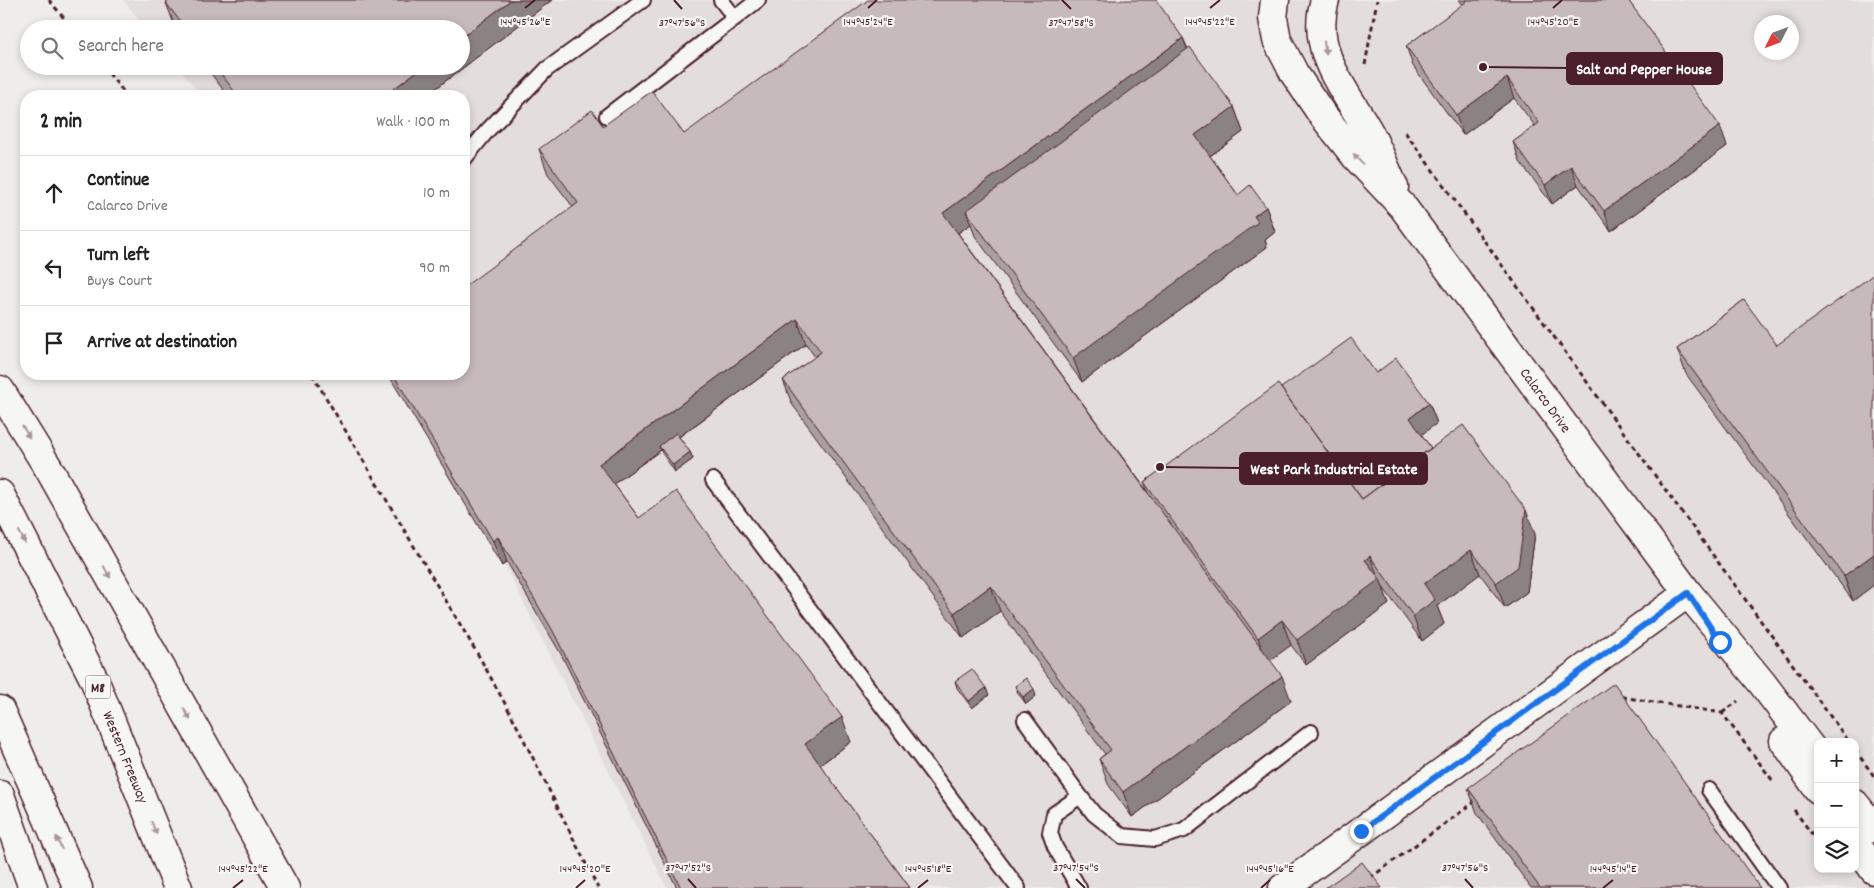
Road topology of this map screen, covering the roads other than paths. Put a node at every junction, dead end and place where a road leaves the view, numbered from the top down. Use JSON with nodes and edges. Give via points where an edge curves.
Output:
{"nodes":[{"id":1,"x":643,"y":0,"type":"edge"},
{"id":2,"x":721,"y":0,"type":"edge"},
{"id":3,"x":758,"y":0,"type":"edge"},
{"id":4,"x":1275,"y":0,"type":"edge"},
{"id":5,"x":1325,"y":0,"type":"edge"},
{"id":6,"x":735,"y":18,"type":"junction"},
{"id":7,"x":607,"y":116,"type":"dead end"},
{"id":8,"x":470,"y":152,"type":"edge"},
{"id":9,"x":1403,"y":207,"type":"junction"},
{"id":10,"x":0,"y":390,"type":"edge"},
{"id":11,"x":713,"y":480,"type":"dead end"},
{"id":12,"x":0,"y":494,"type":"edge"},
{"id":13,"x":1688,"y":593,"type":"junction"},
{"id":14,"x":0,"y":710,"type":"edge"},
{"id":15,"x":1025,"y":720,"type":"dead end"},
{"id":16,"x":1311,"y":732,"type":"dead end"},
{"id":17,"x":1814,"y":751,"type":"edge"},
{"id":18,"x":1814,"y":783,"type":"edge"},
{"id":19,"x":1709,"y":790,"type":"dead end"},
{"id":20,"x":0,"y":795,"type":"edge"},
{"id":21,"x":1080,"y":796,"type":"junction"},
{"id":22,"x":1859,"y":809,"type":"edge"},
{"id":23,"x":1874,"y":828,"type":"edge"},
{"id":24,"x":1859,"y":849,"type":"edge"},
{"id":25,"x":1874,"y":870,"type":"edge"},
{"id":26,"x":32,"y":888,"type":"edge"},
{"id":27,"x":78,"y":888,"type":"edge"},
{"id":28,"x":178,"y":888,"type":"edge"},
{"id":29,"x":285,"y":888,"type":"edge"},
{"id":30,"x":1018,"y":888,"type":"edge"},
{"id":31,"x":1079,"y":888,"type":"edge"},
{"id":32,"x":1282,"y":888,"type":"edge"},
{"id":33,"x":1779,"y":888,"type":"edge"}],
"edges":[{"from":1,"to":8,"type":"lane","via":[[547,69]]},
{"from":2,"to":6,"type":"lane"},
{"from":3,"to":6,"type":"lane"},
{"from":9,"to":4,"type":"main road","name":"Calarco Drive","one_way":true,"via":[[1356,157],[1294,73],[1277,40],[1272,18]]},
{"from":5,"to":9,"type":"main road","name":"Calarco Drive","one_way":true,"via":[[1321,15],[1326,57],[1339,85],[1370,134]]},
{"from":6,"to":7,"type":"lane"},
{"from":9,"to":13,"type":"main road","name":"Calarco Drive"},
{"from":10,"to":29,"type":"main road","one_way":true,"via":[[49,470]]},
{"from":11,"to":30,"type":"lane"},
{"from":12,"to":28,"type":"main road","name":"Western Freeway","number":"M8","one_way":true,"via":[[94,679]]},
{"from":13,"to":17,"type":"main road","name":"Calarco Drive"},
{"from":13,"to":18,"type":"main road","name":"Calarco Drive"},
{"from":13,"to":32,"type":"main road"},
{"from":27,"to":14,"type":"main road","one_way":true},
{"from":15,"to":21,"type":"lane"},
{"from":16,"to":21,"type":"lane","via":[[1184,830],[1155,838],[1122,836],[1094,814]]},
{"from":19,"to":33,"type":"lane"},
{"from":20,"to":26,"type":"main road"},
{"from":21,"to":31,"type":"lane","via":[[1054,814],[1050,833]]},
{"from":22,"to":23,"type":"main road"},
{"from":24,"to":25,"type":"main road"}]}
